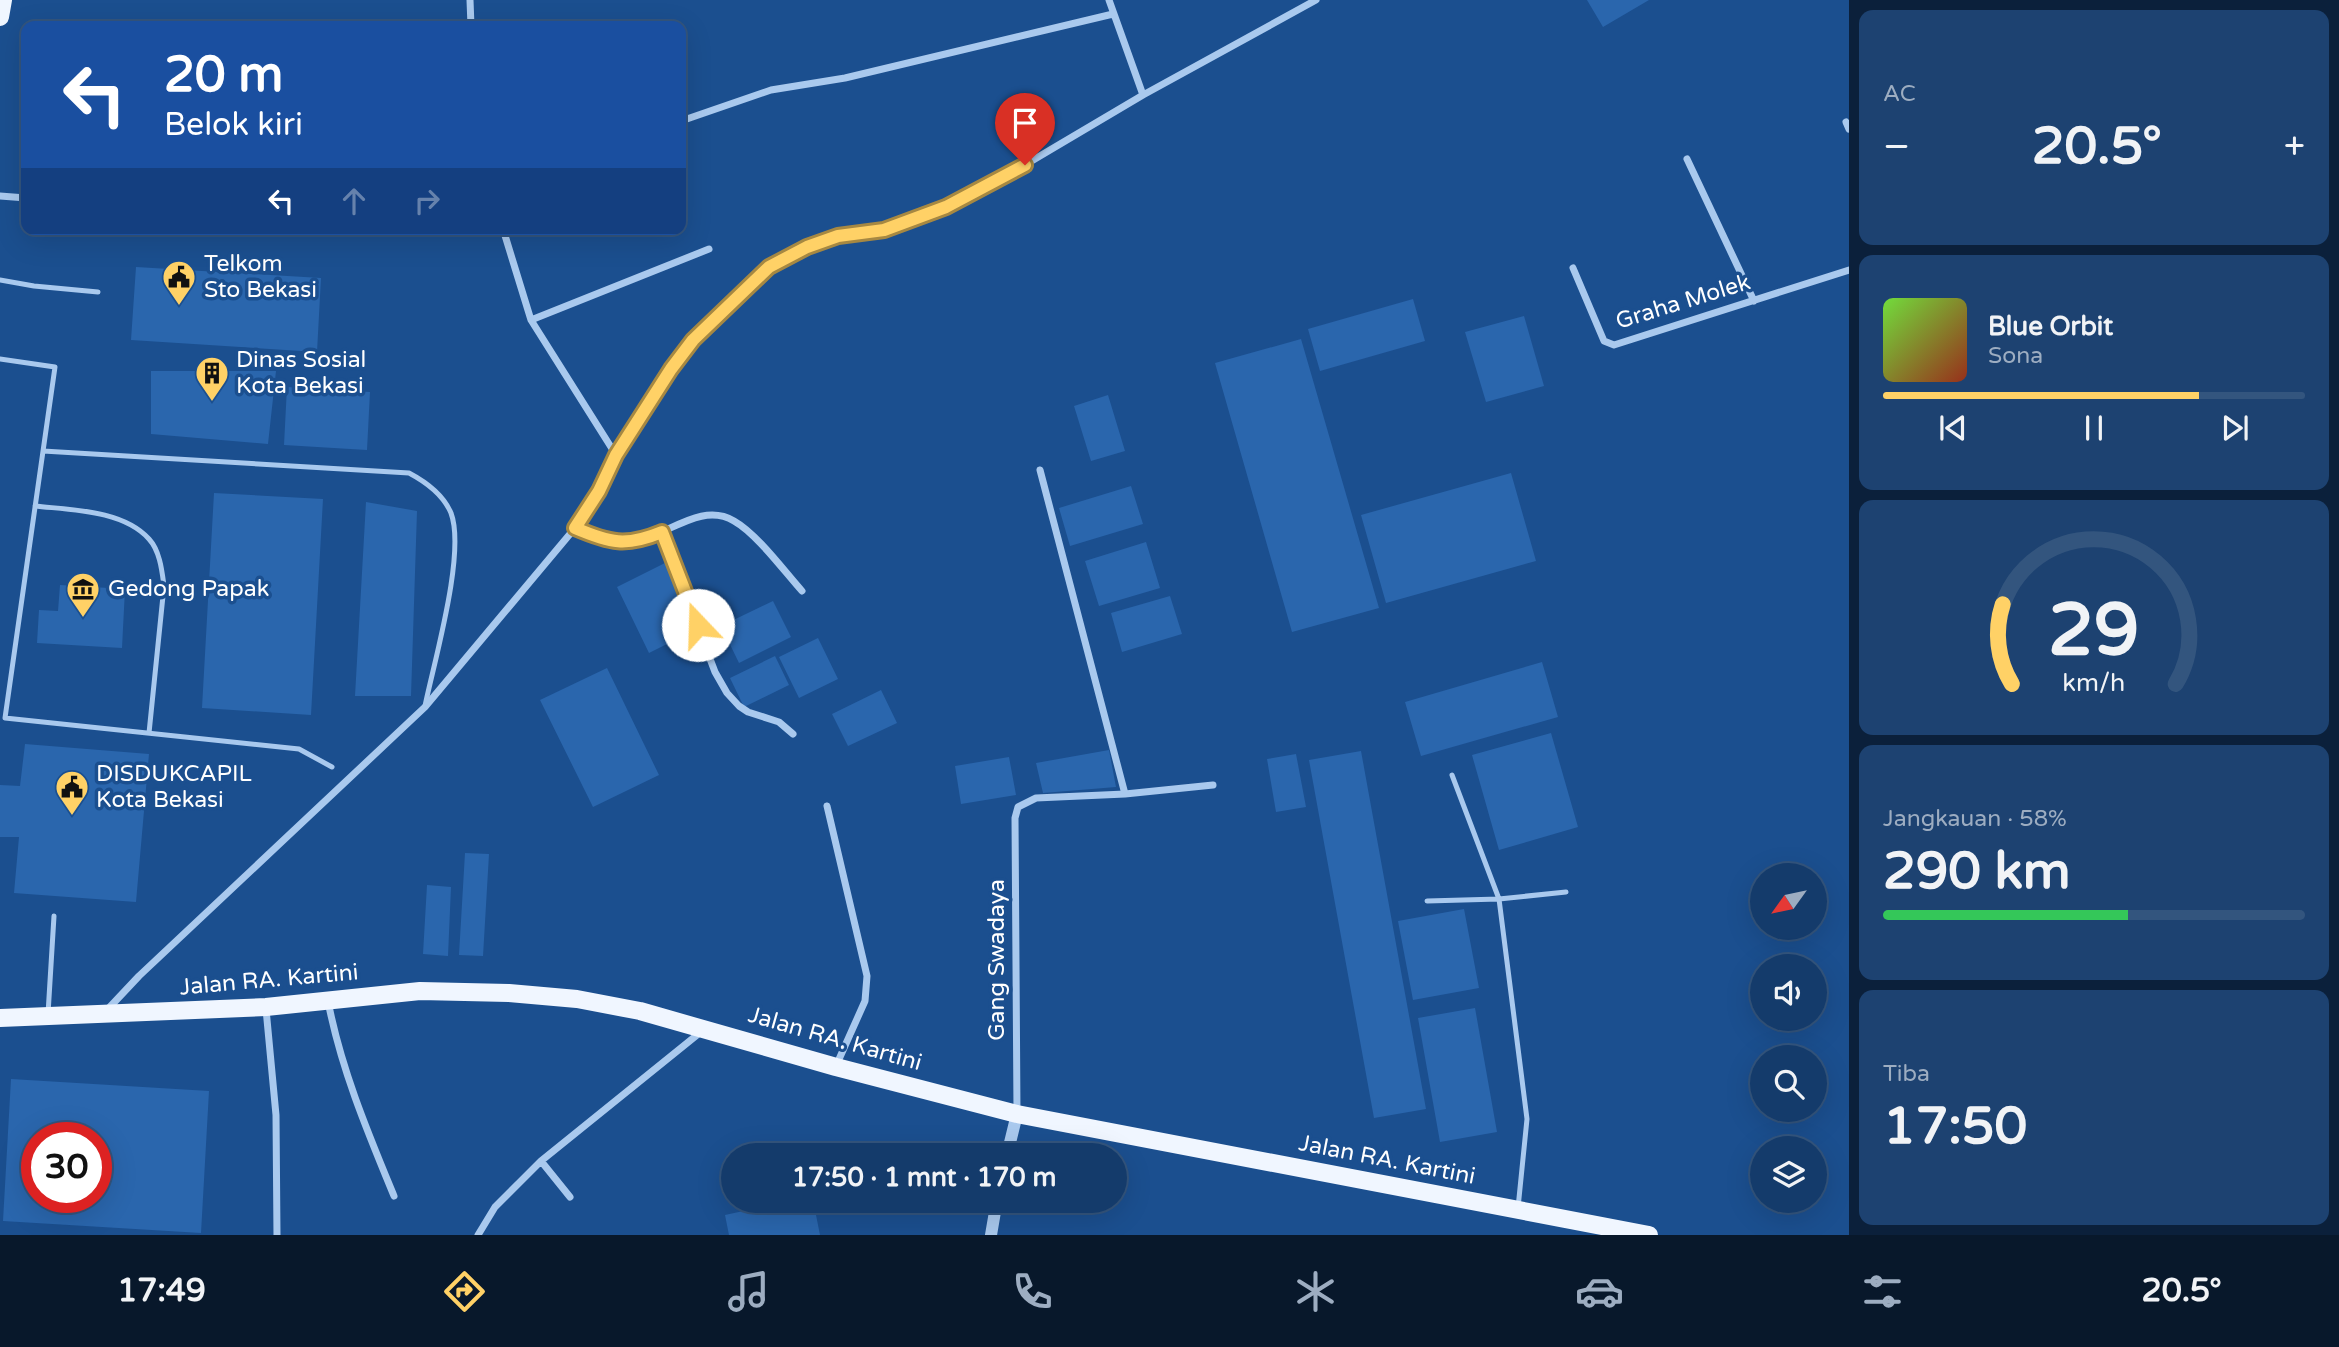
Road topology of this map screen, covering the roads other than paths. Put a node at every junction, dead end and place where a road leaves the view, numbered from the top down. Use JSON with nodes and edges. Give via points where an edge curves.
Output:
{"nodes":[{"id":1,"x":3,"y":0,"type":"edge"},
{"id":2,"x":470,"y":0,"type":"edge"},
{"id":3,"x":1109,"y":0,"type":"edge"},
{"id":4,"x":1316,"y":0,"type":"edge"},
{"id":5,"x":1113,"y":14,"type":"junction"},
{"id":6,"x":0,"y":17,"type":"edge"},
{"id":7,"x":471,"y":21,"type":"edge"},
{"id":8,"x":1143,"y":95,"type":"junction"},
{"id":9,"x":686,"y":119,"type":"edge"},
{"id":10,"x":1688,"y":159,"type":"dead end"},
{"id":11,"x":0,"y":196,"type":"edge"},
{"id":12,"x":21,"y":198,"type":"edge"},
{"id":13,"x":505,"y":235,"type":"edge"},
{"id":14,"x":709,"y":249,"type":"dead end"},
{"id":15,"x":1573,"y":268,"type":"dead end"},
{"id":16,"x":1849,"y":270,"type":"edge"},
{"id":17,"x":0,"y":280,"type":"edge"},
{"id":18,"x":97,"y":292,"type":"dead end"},
{"id":19,"x":1754,"y":301,"type":"junction"},
{"id":20,"x":531,"y":320,"type":"junction"},
{"id":21,"x":0,"y":359,"type":"edge"},
{"id":22,"x":43,"y":451,"type":"junction"},
{"id":23,"x":616,"y":455,"type":"junction"},
{"id":24,"x":1040,"y":470,"type":"dead end"},
{"id":25,"x":35,"y":506,"type":"junction"},
{"id":26,"x":575,"y":528,"type":"junction"},
{"id":27,"x":662,"y":532,"type":"junction"},
{"id":28,"x":802,"y":591,"type":"dead end"},
{"id":29,"x":425,"y":706,"type":"junction"},
{"id":30,"x":149,"y":733,"type":"junction"},
{"id":31,"x":793,"y":734,"type":"dead end"},
{"id":32,"x":332,"y":767,"type":"dead end"},
{"id":33,"x":1452,"y":775,"type":"dead end"},
{"id":34,"x":1213,"y":785,"type":"dead end"},
{"id":35,"x":1125,"y":794,"type":"junction"},
{"id":36,"x":827,"y":806,"type":"dead end"},
{"id":37,"x":1566,"y":892,"type":"dead end"},
{"id":38,"x":1499,"y":899,"type":"junction"},
{"id":39,"x":1427,"y":901,"type":"dead end"},
{"id":40,"x":54,"y":916,"type":"dead end"},
{"id":41,"x":328,"y":1001,"type":"junction"},
{"id":42,"x":266,"y":1007,"type":"junction"},
{"id":43,"x":103,"y":1015,"type":"junction"},
{"id":44,"x":47,"y":1017,"type":"junction"},
{"id":45,"x":0,"y":1018,"type":"edge"},
{"id":46,"x":705,"y":1028,"type":"junction"},
{"id":47,"x":836,"y":1067,"type":"junction"},
{"id":48,"x":1017,"y":1114,"type":"junction"},
{"id":49,"x":1010,"y":1143,"type":"edge"},
{"id":50,"x":541,"y":1161,"type":"junction"},
{"id":51,"x":394,"y":1196,"type":"dead end"},
{"id":52,"x":570,"y":1197,"type":"dead end"},
{"id":53,"x":1518,"y":1211,"type":"junction"},
{"id":54,"x":995,"y":1213,"type":"edge"},
{"id":55,"x":277,"y":1235,"type":"edge"},
{"id":56,"x":478,"y":1235,"type":"edge"},
{"id":57,"x":991,"y":1235,"type":"edge"},
{"id":58,"x":1649,"y":1235,"type":"edge"}],
"edges":[{"from":1,"to":6,"type":"main road"},
{"from":2,"to":7,"type":"street"},
{"from":3,"to":5,"type":"street"},
{"from":4,"to":8,"type":"street"},
{"from":5,"to":8,"type":"street"},
{"from":5,"to":9,"type":"street","via":[[845,78],[771,90]]},
{"from":8,"to":23,"type":"street","via":[[946,207],[884,230],[838,236],[769,267],[693,340]]},
{"from":10,"to":19,"type":"street"},
{"from":11,"to":12,"type":"street"},
{"from":13,"to":20,"type":"street"},
{"from":14,"to":20,"type":"street"},
{"from":15,"to":19,"type":"street","name":"Graha Molek","via":[[1604,341],[1614,345]]},
{"from":16,"to":19,"type":"street","name":"Graha Molek"},
{"from":17,"to":18,"type":"lane"},
{"from":20,"to":23,"type":"street"},
{"from":21,"to":22,"type":"lane","via":[[55,366]]},
{"from":22,"to":25,"type":"lane"},
{"from":22,"to":29,"type":"lane","via":[[408,473],[426,482],[450,511],[456,530],[454,566]]},
{"from":23,"to":26,"type":"street"},
{"from":24,"to":35,"type":"street"},
{"from":25,"to":30,"type":"lane","via":[[98,514],[128,524],[150,540],[162,566],[164,586]]},
{"from":25,"to":30,"type":"lane","via":[[5,718]]},
{"from":26,"to":27,"type":"street","via":[[620,543]]},
{"from":26,"to":29,"type":"street"},
{"from":27,"to":28,"type":"street","via":[[690,519],[721,515],[733,520]]},
{"from":27,"to":31,"type":"street","via":[[727,693],[747,712],[779,722]]},
{"from":29,"to":43,"type":"street"},
{"from":30,"to":32,"type":"lane","via":[[299,749]]},
{"from":33,"to":38,"type":"lane"},
{"from":34,"to":35,"type":"street"},
{"from":35,"to":48,"type":"street","name":"Gang Swadaya","via":[[1036,798],[1018,807]]},
{"from":36,"to":47,"type":"street","via":[[867,976],[865,1001]]},
{"from":37,"to":38,"type":"lane"},
{"from":38,"to":39,"type":"lane"},
{"from":38,"to":53,"type":"lane","via":[[1527,1119]]},
{"from":40,"to":44,"type":"lane"},
{"from":41,"to":42,"type":"main road","name":"Jalan RA. Kartini"},
{"from":41,"to":46,"type":"main road","name":"Jalan RA. Kartini","via":[[420,991],[509,993],[577,999]]},
{"from":41,"to":51,"type":"street","via":[[360,1112]]},
{"from":42,"to":43,"type":"main road","name":"Jalan RA. Kartini"},
{"from":42,"to":55,"type":"street","via":[[276,1115]]},
{"from":43,"to":44,"type":"main road","name":"Jalan RA. Kartini"},
{"from":44,"to":45,"type":"main road","name":"Jalan RA. Kartini"},
{"from":46,"to":47,"type":"main road","name":"Jalan RA. Kartini"},
{"from":46,"to":50,"type":"street"},
{"from":47,"to":48,"type":"main road","name":"Jalan RA. Kartini"},
{"from":48,"to":49,"type":"street"},
{"from":48,"to":53,"type":"main road","name":"Jalan RA. Kartini"},
{"from":50,"to":52,"type":"street"},
{"from":50,"to":56,"type":"street","via":[[495,1208]]},
{"from":53,"to":58,"type":"main road","name":"Jalan RA. Kartini"},
{"from":54,"to":57,"type":"street"}]}
